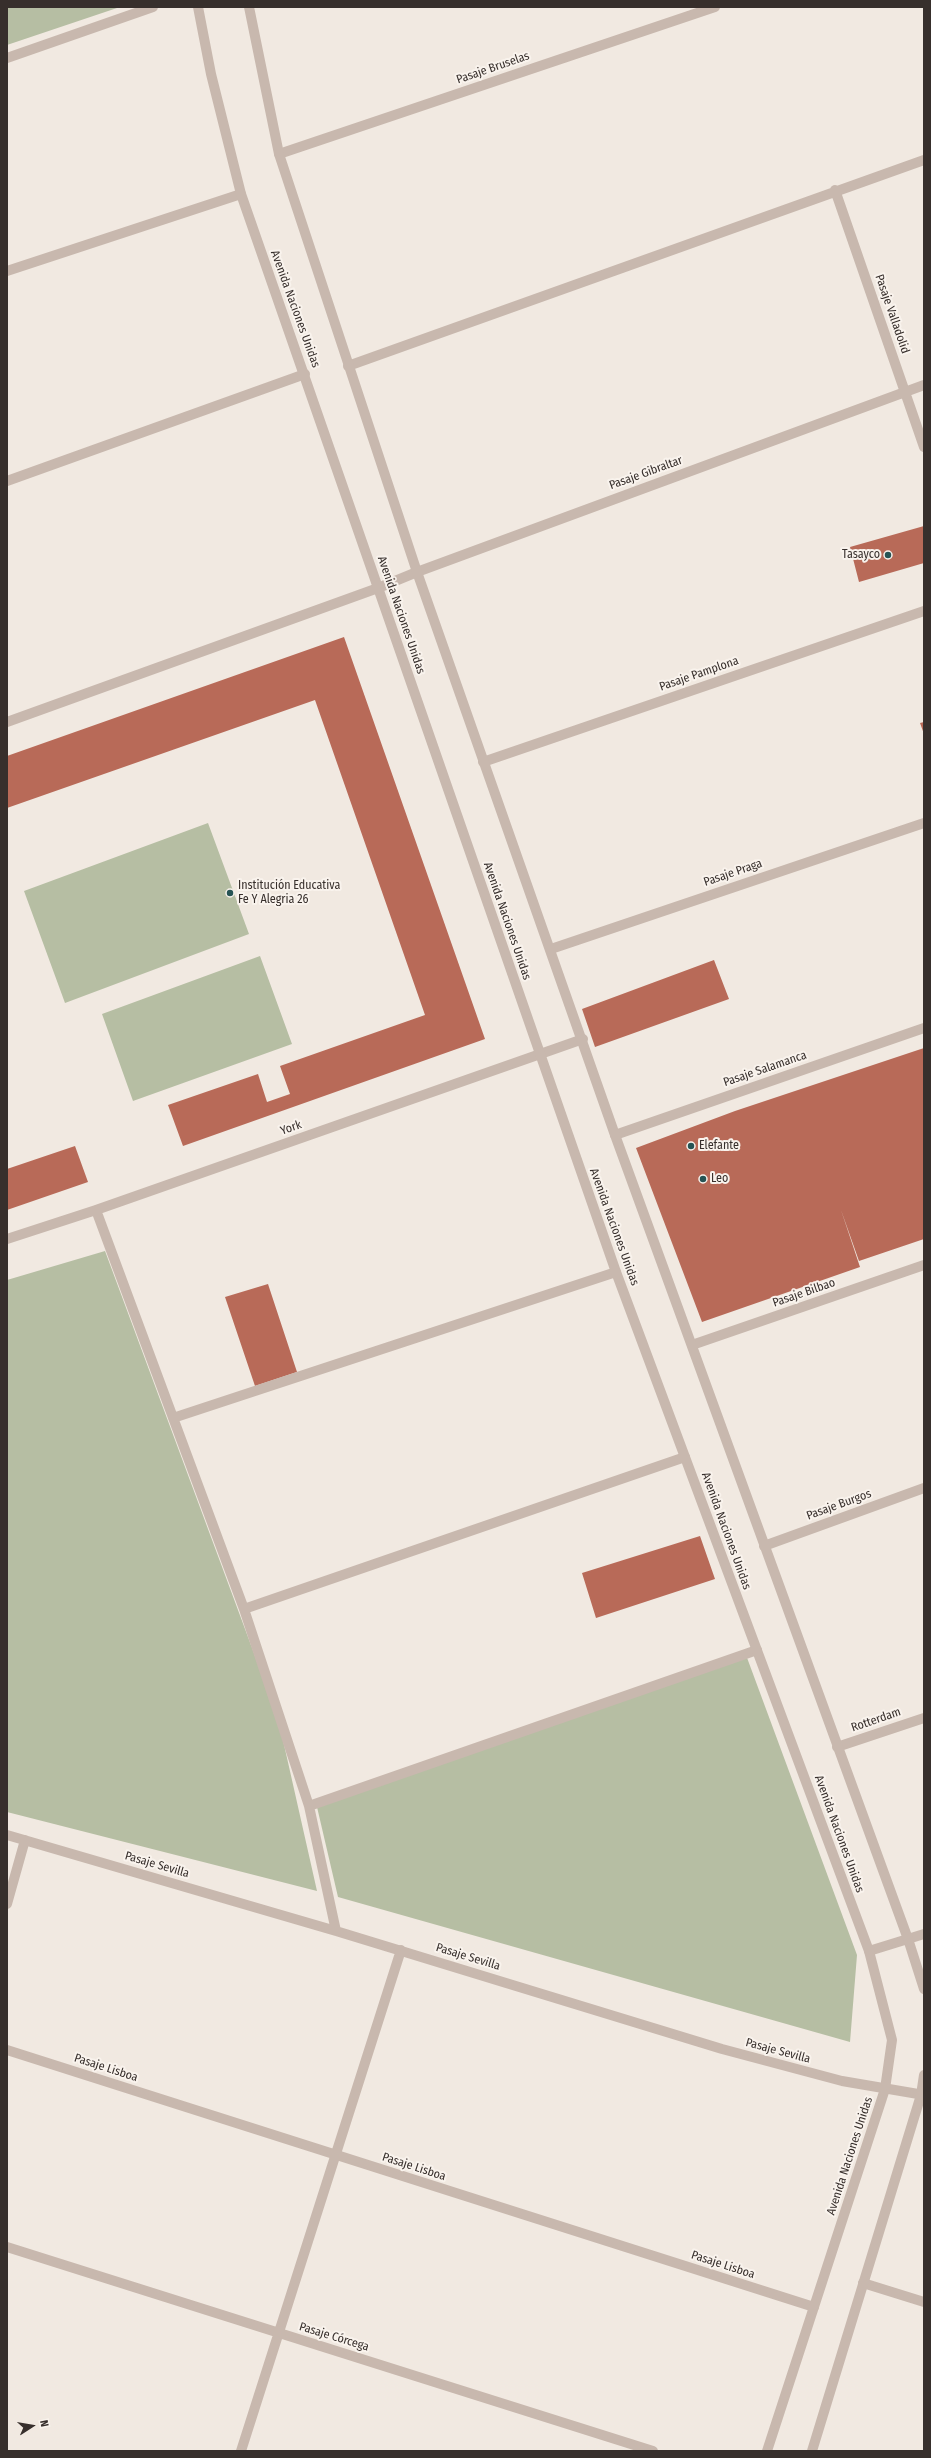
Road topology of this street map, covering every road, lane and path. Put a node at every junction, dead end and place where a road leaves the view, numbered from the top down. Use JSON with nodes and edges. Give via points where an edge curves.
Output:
{"nodes":[{"id":1,"x":153,"y":7,"type":"edge"},
{"id":2,"x":198,"y":7,"type":"edge"},
{"id":3,"x":249,"y":7,"type":"edge"},
{"id":4,"x":715,"y":7,"type":"edge"},
{"id":5,"x":7,"y":58,"type":"edge"},
{"id":6,"x":279,"y":154,"type":"junction"},
{"id":7,"x":924,"y":160,"type":"edge"},
{"id":8,"x":835,"y":190,"type":"junction"},
{"id":9,"x":241,"y":194,"type":"junction"},
{"id":10,"x":7,"y":271,"type":"edge"},
{"id":11,"x":348,"y":366,"type":"junction"},
{"id":12,"x":305,"y":374,"type":"junction"},
{"id":13,"x":924,"y":385,"type":"edge"},
{"id":14,"x":905,"y":392,"type":"junction"},
{"id":15,"x":924,"y":447,"type":"edge"},
{"id":16,"x":7,"y":481,"type":"edge"},
{"id":17,"x":417,"y":572,"type":"junction"},
{"id":18,"x":378,"y":588,"type":"junction"},
{"id":19,"x":924,"y":611,"type":"edge"},
{"id":20,"x":7,"y":722,"type":"edge"},
{"id":21,"x":483,"y":762,"type":"junction"},
{"id":22,"x":924,"y":822,"type":"edge"},
{"id":23,"x":551,"y":949,"type":"junction"},
{"id":24,"x":924,"y":1028,"type":"edge"},
{"id":25,"x":582,"y":1039,"type":"junction"},
{"id":26,"x":539,"y":1054,"type":"junction"},
{"id":27,"x":615,"y":1135,"type":"junction"},
{"id":28,"x":96,"y":1210,"type":"junction"},
{"id":29,"x":7,"y":1239,"type":"edge"},
{"id":30,"x":924,"y":1265,"type":"edge"},
{"id":31,"x":616,"y":1272,"type":"junction"},
{"id":32,"x":692,"y":1345,"type":"junction"},
{"id":33,"x":173,"y":1418,"type":"junction"},
{"id":34,"x":685,"y":1457,"type":"junction"},
{"id":35,"x":924,"y":1488,"type":"edge"},
{"id":36,"x":764,"y":1546,"type":"junction"},
{"id":37,"x":244,"y":1609,"type":"junction"},
{"id":38,"x":756,"y":1650,"type":"junction"},
{"id":39,"x":924,"y":1718,"type":"edge"},
{"id":40,"x":837,"y":1747,"type":"junction"},
{"id":41,"x":308,"y":1806,"type":"junction"},
{"id":42,"x":7,"y":1835,"type":"edge"},
{"id":43,"x":25,"y":1840,"type":"junction"},
{"id":44,"x":7,"y":1904,"type":"edge"},
{"id":45,"x":336,"y":1931,"type":"junction"},
{"id":46,"x":924,"y":1934,"type":"edge"},
{"id":47,"x":908,"y":1939,"type":"junction"},
{"id":48,"x":401,"y":1950,"type":"junction"},
{"id":49,"x":869,"y":1951,"type":"junction"},
{"id":50,"x":924,"y":1989,"type":"edge"},
{"id":51,"x":7,"y":2050,"type":"edge"},
{"id":52,"x":924,"y":2075,"type":"edge"},
{"id":53,"x":885,"y":2089,"type":"junction"},
{"id":54,"x":923,"y":2095,"type":"edge"},
{"id":55,"x":337,"y":2156,"type":"junction"},
{"id":56,"x":7,"y":2247,"type":"edge"},
{"id":57,"x":863,"y":2283,"type":"junction"},
{"id":58,"x":924,"y":2302,"type":"edge"},
{"id":59,"x":814,"y":2307,"type":"junction"},
{"id":60,"x":279,"y":2333,"type":"junction"},
{"id":61,"x":241,"y":2451,"type":"edge"},
{"id":62,"x":653,"y":2451,"type":"edge"},
{"id":63,"x":767,"y":2451,"type":"edge"},
{"id":64,"x":812,"y":2451,"type":"edge"}],
"edges":[{"from":1,"to":5,"type":"street"},
{"from":2,"to":9,"type":"street","name":"Avenida Naciones Unidas","via":[[211,74]]},
{"from":3,"to":6,"type":"street"},
{"from":4,"to":6,"type":"street","name":"Pasaje Bruselas"},
{"from":6,"to":11,"type":"street"},
{"from":7,"to":8,"type":"street"},
{"from":8,"to":11,"type":"street"},
{"from":8,"to":14,"type":"street","name":"Pasaje Valladolid"},
{"from":9,"to":10,"type":"street"},
{"from":9,"to":12,"type":"street","name":"Avenida Naciones Unidas"},
{"from":11,"to":17,"type":"street"},
{"from":12,"to":16,"type":"street"},
{"from":12,"to":18,"type":"street","name":"Avenida Naciones Unidas"},
{"from":13,"to":14,"type":"street","name":"Pasaje Gibraltar"},
{"from":14,"to":15,"type":"street","name":"Pasaje Valladolid"},
{"from":14,"to":17,"type":"street","name":"Pasaje Gibraltar"},
{"from":17,"to":18,"type":"street","name":"Pasaje Gibraltar"},
{"from":17,"to":21,"type":"street"},
{"from":18,"to":20,"type":"street","name":"Pasaje Gibraltar"},
{"from":18,"to":26,"type":"street","name":"Avenida Naciones Unidas"},
{"from":19,"to":21,"type":"street","name":"Pasaje Pamplona"},
{"from":21,"to":23,"type":"street"},
{"from":22,"to":23,"type":"street","name":"Pasaje Praga"},
{"from":23,"to":25,"type":"street"},
{"from":24,"to":27,"type":"street","name":"Pasaje Salamanca"},
{"from":25,"to":26,"type":"street","name":"York"},
{"from":25,"to":27,"type":"street"},
{"from":26,"to":28,"type":"street","name":"York"},
{"from":26,"to":31,"type":"street","name":"Avenida Naciones Unidas"},
{"from":27,"to":32,"type":"street"},
{"from":28,"to":29,"type":"street","name":"York"},
{"from":28,"to":33,"type":"street"},
{"from":30,"to":32,"type":"street","name":"Pasaje Bilbao"},
{"from":31,"to":33,"type":"street"},
{"from":31,"to":34,"type":"street","name":"Avenida Naciones Unidas"},
{"from":32,"to":36,"type":"street"},
{"from":33,"to":37,"type":"street"},
{"from":34,"to":37,"type":"street"},
{"from":34,"to":38,"type":"street","name":"Avenida Naciones Unidas"},
{"from":35,"to":36,"type":"street","name":"Pasaje Burgos"},
{"from":36,"to":40,"type":"street"},
{"from":37,"to":41,"type":"street"},
{"from":38,"to":41,"type":"street"},
{"from":38,"to":49,"type":"street","name":"Avenida Naciones Unidas"},
{"from":39,"to":40,"type":"street","name":"Rotterdam"},
{"from":40,"to":47,"type":"street"},
{"from":41,"to":45,"type":"street"},
{"from":42,"to":43,"type":"street","name":"Pasaje Sevilla"},
{"from":43,"to":44,"type":"street"},
{"from":43,"to":45,"type":"street","name":"Pasaje Sevilla"},
{"from":45,"to":48,"type":"street","name":"Pasaje Sevilla"},
{"from":46,"to":47,"type":"street"},
{"from":47,"to":49,"type":"street"},
{"from":47,"to":50,"type":"street"},
{"from":48,"to":53,"type":"street","name":"Pasaje Sevilla","via":[[722,2049],[842,2081]]},
{"from":48,"to":55,"type":"street"},
{"from":49,"to":53,"type":"street","name":"Avenida Naciones Unidas","via":[[892,2040]]},
{"from":51,"to":55,"type":"street","name":"Pasaje Lisboa"},
{"from":52,"to":54,"type":"street"},
{"from":53,"to":54,"type":"street","name":"Pasaje Sevilla"},
{"from":53,"to":59,"type":"street","name":"Avenida Naciones Unidas"},
{"from":54,"to":57,"type":"street"},
{"from":55,"to":59,"type":"street","name":"Pasaje Lisboa"},
{"from":55,"to":60,"type":"street"},
{"from":56,"to":60,"type":"street","name":"Pasaje Córcega"},
{"from":57,"to":58,"type":"street"},
{"from":57,"to":64,"type":"street"},
{"from":59,"to":63,"type":"street","name":"Avenida Naciones Unidas"},
{"from":60,"to":61,"type":"street"},
{"from":60,"to":62,"type":"street","name":"Pasaje Córcega"}]}
